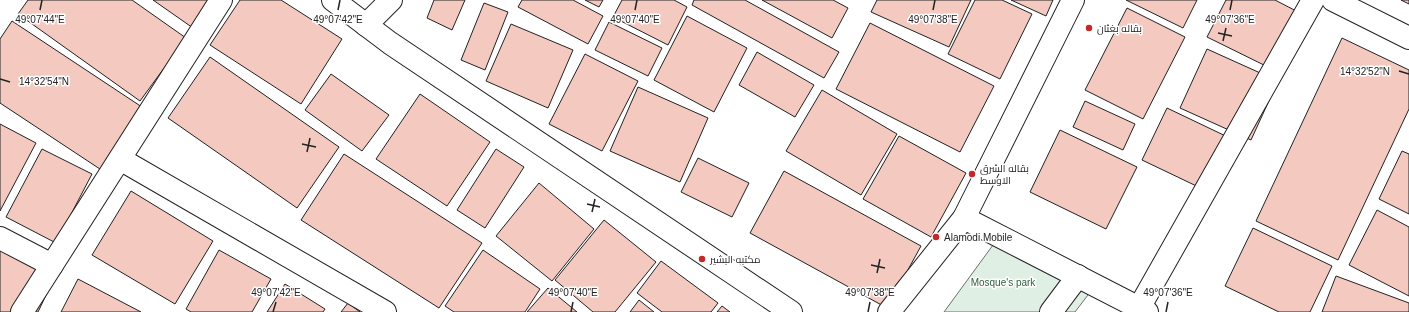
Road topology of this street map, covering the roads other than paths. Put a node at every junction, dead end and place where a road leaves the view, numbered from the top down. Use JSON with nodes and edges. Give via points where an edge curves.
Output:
{"nodes":[{"id":1,"x":221,"y":0,"type":"edge"},
{"id":2,"x":332,"y":0,"type":"edge"},
{"id":3,"x":392,"y":0,"type":"edge"},
{"id":4,"x":1073,"y":0,"type":"edge"},
{"id":5,"x":1313,"y":0,"type":"edge"},
{"id":6,"x":1333,"y":0,"type":"edge"},
{"id":7,"x":366,"y":25,"type":"junction"},
{"id":8,"x":1409,"y":38,"type":"edge"},
{"id":9,"x":120,"y":159,"type":"junction"},
{"id":10,"x":964,"y":218,"type":"junction"},
{"id":11,"x":0,"y":238,"type":"edge"},
{"id":12,"x":52,"y":265,"type":"junction"},
{"id":13,"x":1078,"y":276,"type":"junction"},
{"id":14,"x":1143,"y":310,"type":"edge"},
{"id":15,"x":22,"y":312,"type":"edge"},
{"id":16,"x":385,"y":312,"type":"edge"},
{"id":17,"x":791,"y":312,"type":"edge"},
{"id":18,"x":889,"y":312,"type":"edge"},
{"id":19,"x":1051,"y":312,"type":"edge"}],
"edges":[{"from":1,"to":9,"type":"street"},
{"from":2,"to":7,"type":"street"},
{"from":3,"to":7,"type":"street"},
{"from":4,"to":10,"type":"street"},
{"from":5,"to":14,"type":"street"},
{"from":6,"to":8,"type":"street"},
{"from":7,"to":17,"type":"street"},
{"from":9,"to":12,"type":"street"},
{"from":9,"to":16,"type":"street"},
{"from":10,"to":13,"type":"street"},
{"from":10,"to":18,"type":"street"},
{"from":11,"to":12,"type":"street"},
{"from":12,"to":15,"type":"street"},
{"from":13,"to":14,"type":"street"},
{"from":13,"to":19,"type":"street"}]}
